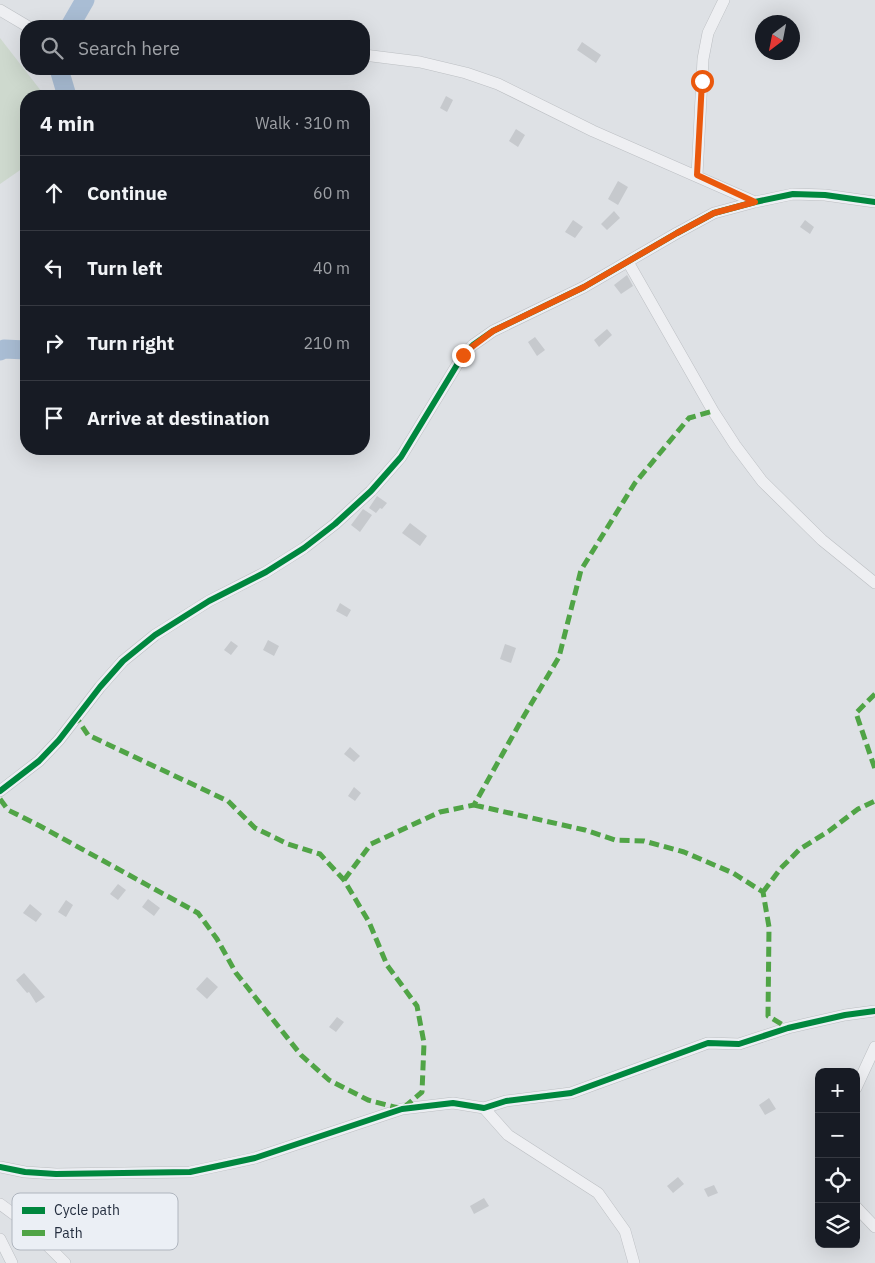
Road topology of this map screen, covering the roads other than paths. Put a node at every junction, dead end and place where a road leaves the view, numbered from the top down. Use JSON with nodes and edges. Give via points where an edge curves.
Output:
{"nodes":[{"id":1,"x":724,"y":0,"type":"edge"},
{"id":2,"x":0,"y":10,"type":"edge"},
{"id":3,"x":20,"y":22,"type":"edge"},
{"id":4,"x":370,"y":57,"type":"edge"},
{"id":5,"x":697,"y":175,"type":"junction"},
{"id":6,"x":755,"y":202,"type":"junction"},
{"id":7,"x":875,"y":202,"type":"edge"},
{"id":8,"x":628,"y":262,"type":"junction"},
{"id":9,"x":875,"y":583,"type":"edge"},
{"id":10,"x":0,"y":791,"type":"edge"},
{"id":11,"x":875,"y":1011,"type":"edge"},
{"id":12,"x":875,"y":1047,"type":"edge"},
{"id":13,"x":860,"y":1079,"type":"edge"},
{"id":14,"x":484,"y":1108,"type":"junction"},
{"id":15,"x":0,"y":1167,"type":"edge"},
{"id":16,"x":0,"y":1204,"type":"edge"},
{"id":17,"x":860,"y":1211,"type":"edge"},
{"id":18,"x":12,"y":1213,"type":"edge"},
{"id":19,"x":875,"y":1227,"type":"edge"},
{"id":20,"x":0,"y":1239,"type":"edge"},
{"id":21,"x":52,"y":1250,"type":"edge"},
{"id":22,"x":12,"y":1263,"type":"edge"},
{"id":23,"x":65,"y":1263,"type":"edge"},
{"id":24,"x":634,"y":1263,"type":"edge"}],
"edges":[{"from":1,"to":5,"type":"street","via":[[708,33],[703,59]]},
{"from":2,"to":3,"type":"street"},
{"from":4,"to":5,"type":"street","via":[[420,62],[498,84],[593,131]]},
{"from":5,"to":6,"type":"street"},
{"from":6,"to":7,"type":"street","via":[[793,194]]},
{"from":6,"to":8,"type":"street","via":[[714,213]]},
{"from":8,"to":9,"type":"street","via":[[713,411],[762,481],[822,540]]},
{"from":8,"to":10,"type":"street","via":[[493,331],[473,346],[445,382],[401,457],[371,491],[304,548],[155,635],[123,661],[59,740]]},
{"from":11,"to":14,"type":"street","via":[[788,1028],[738,1044],[708,1043],[572,1094],[506,1101]]},
{"from":12,"to":13,"type":"street"},
{"from":14,"to":15,"type":"street","via":[[453,1103],[402,1109],[256,1158],[190,1172],[56,1174]]},
{"from":14,"to":24,"type":"street","via":[[508,1134],[598,1193],[625,1231]]},
{"from":16,"to":18,"type":"street"},
{"from":17,"to":19,"type":"street"},
{"from":20,"to":22,"type":"street"},
{"from":21,"to":23,"type":"street"}]}
